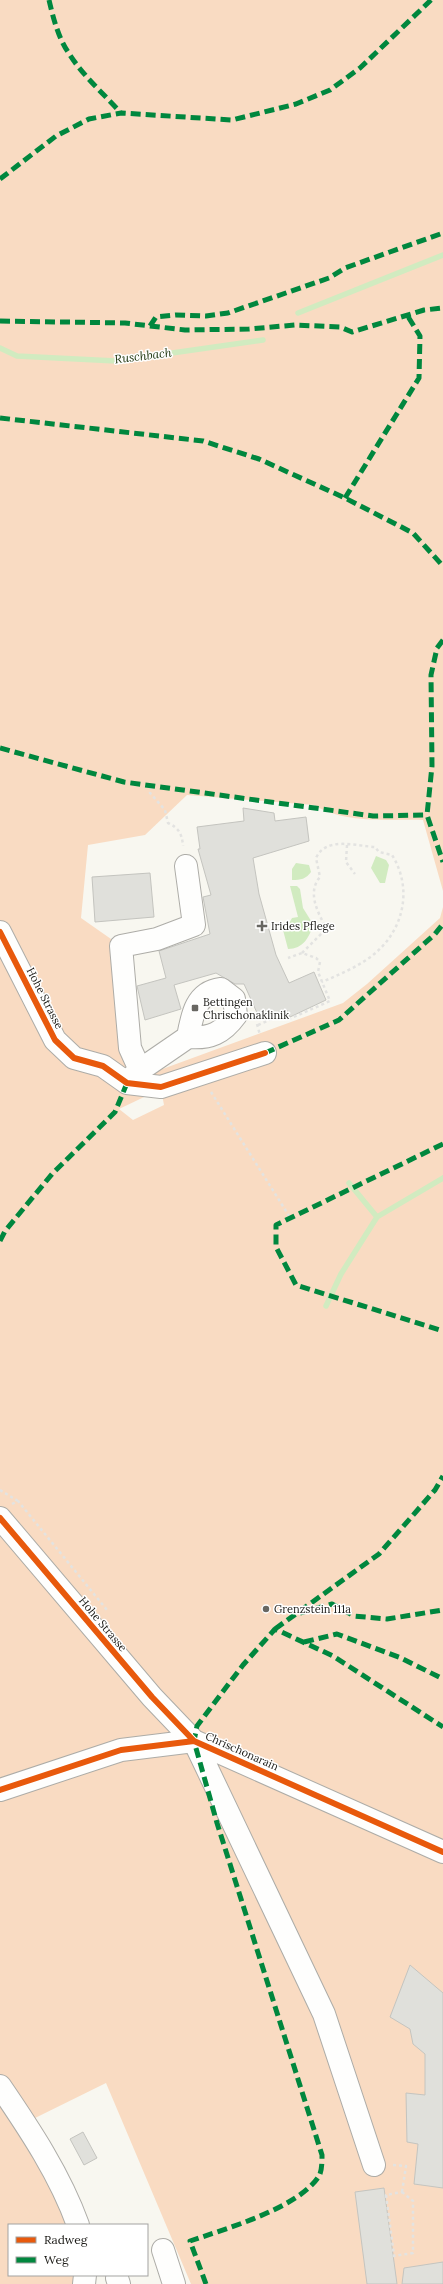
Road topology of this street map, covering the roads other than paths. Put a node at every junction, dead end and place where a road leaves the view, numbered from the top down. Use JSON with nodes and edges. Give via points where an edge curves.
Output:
{"nodes":[{"id":1,"x":186,"y":866,"type":"road end"},
{"id":2,"x":0,"y":932,"type":"edge"},
{"id":3,"x":188,"y":1037,"type":"dead end"},
{"id":4,"x":265,"y":1053,"type":"dead end"},
{"id":5,"x":134,"y":1076,"type":"junction"},
{"id":6,"x":0,"y":1518,"type":"edge"},
{"id":7,"x":194,"y":1741,"type":"junction"},
{"id":8,"x":0,"y":1790,"type":"edge"},
{"id":9,"x":443,"y":1852,"type":"edge"},
{"id":10,"x":0,"y":2086,"type":"edge"},
{"id":11,"x":374,"y":2165,"type":"road end"},
{"id":12,"x":78,"y":2224,"type":"edge"},
{"id":13,"x":163,"y":2250,"type":"dead end"},
{"id":14,"x":174,"y":2284,"type":"edge"}],
"edges":[{"from":1,"to":5,"type":"street","via":[[194,925],[157,939],[121,946]]},
{"from":2,"to":5,"type":"street","name":"Hohe Strasse","via":[[55,1040],[74,1058]]},
{"from":3,"to":5,"type":"street"},
{"from":4,"to":5,"type":"street","name":"Hohe Strasse","via":[[161,1088]]},
{"from":6,"to":7,"type":"street","name":"Hohe Strasse","via":[[152,1697]]},
{"from":7,"to":8,"type":"street","name":"Chrischonarain","via":[[121,1750]]},
{"from":7,"to":9,"type":"street","name":"Chrischonarain"},
{"from":7,"to":11,"type":"street","via":[[324,2014]]},
{"from":10,"to":12,"type":"street","via":[[56,2175]]},
{"from":13,"to":14,"type":"street"}]}
